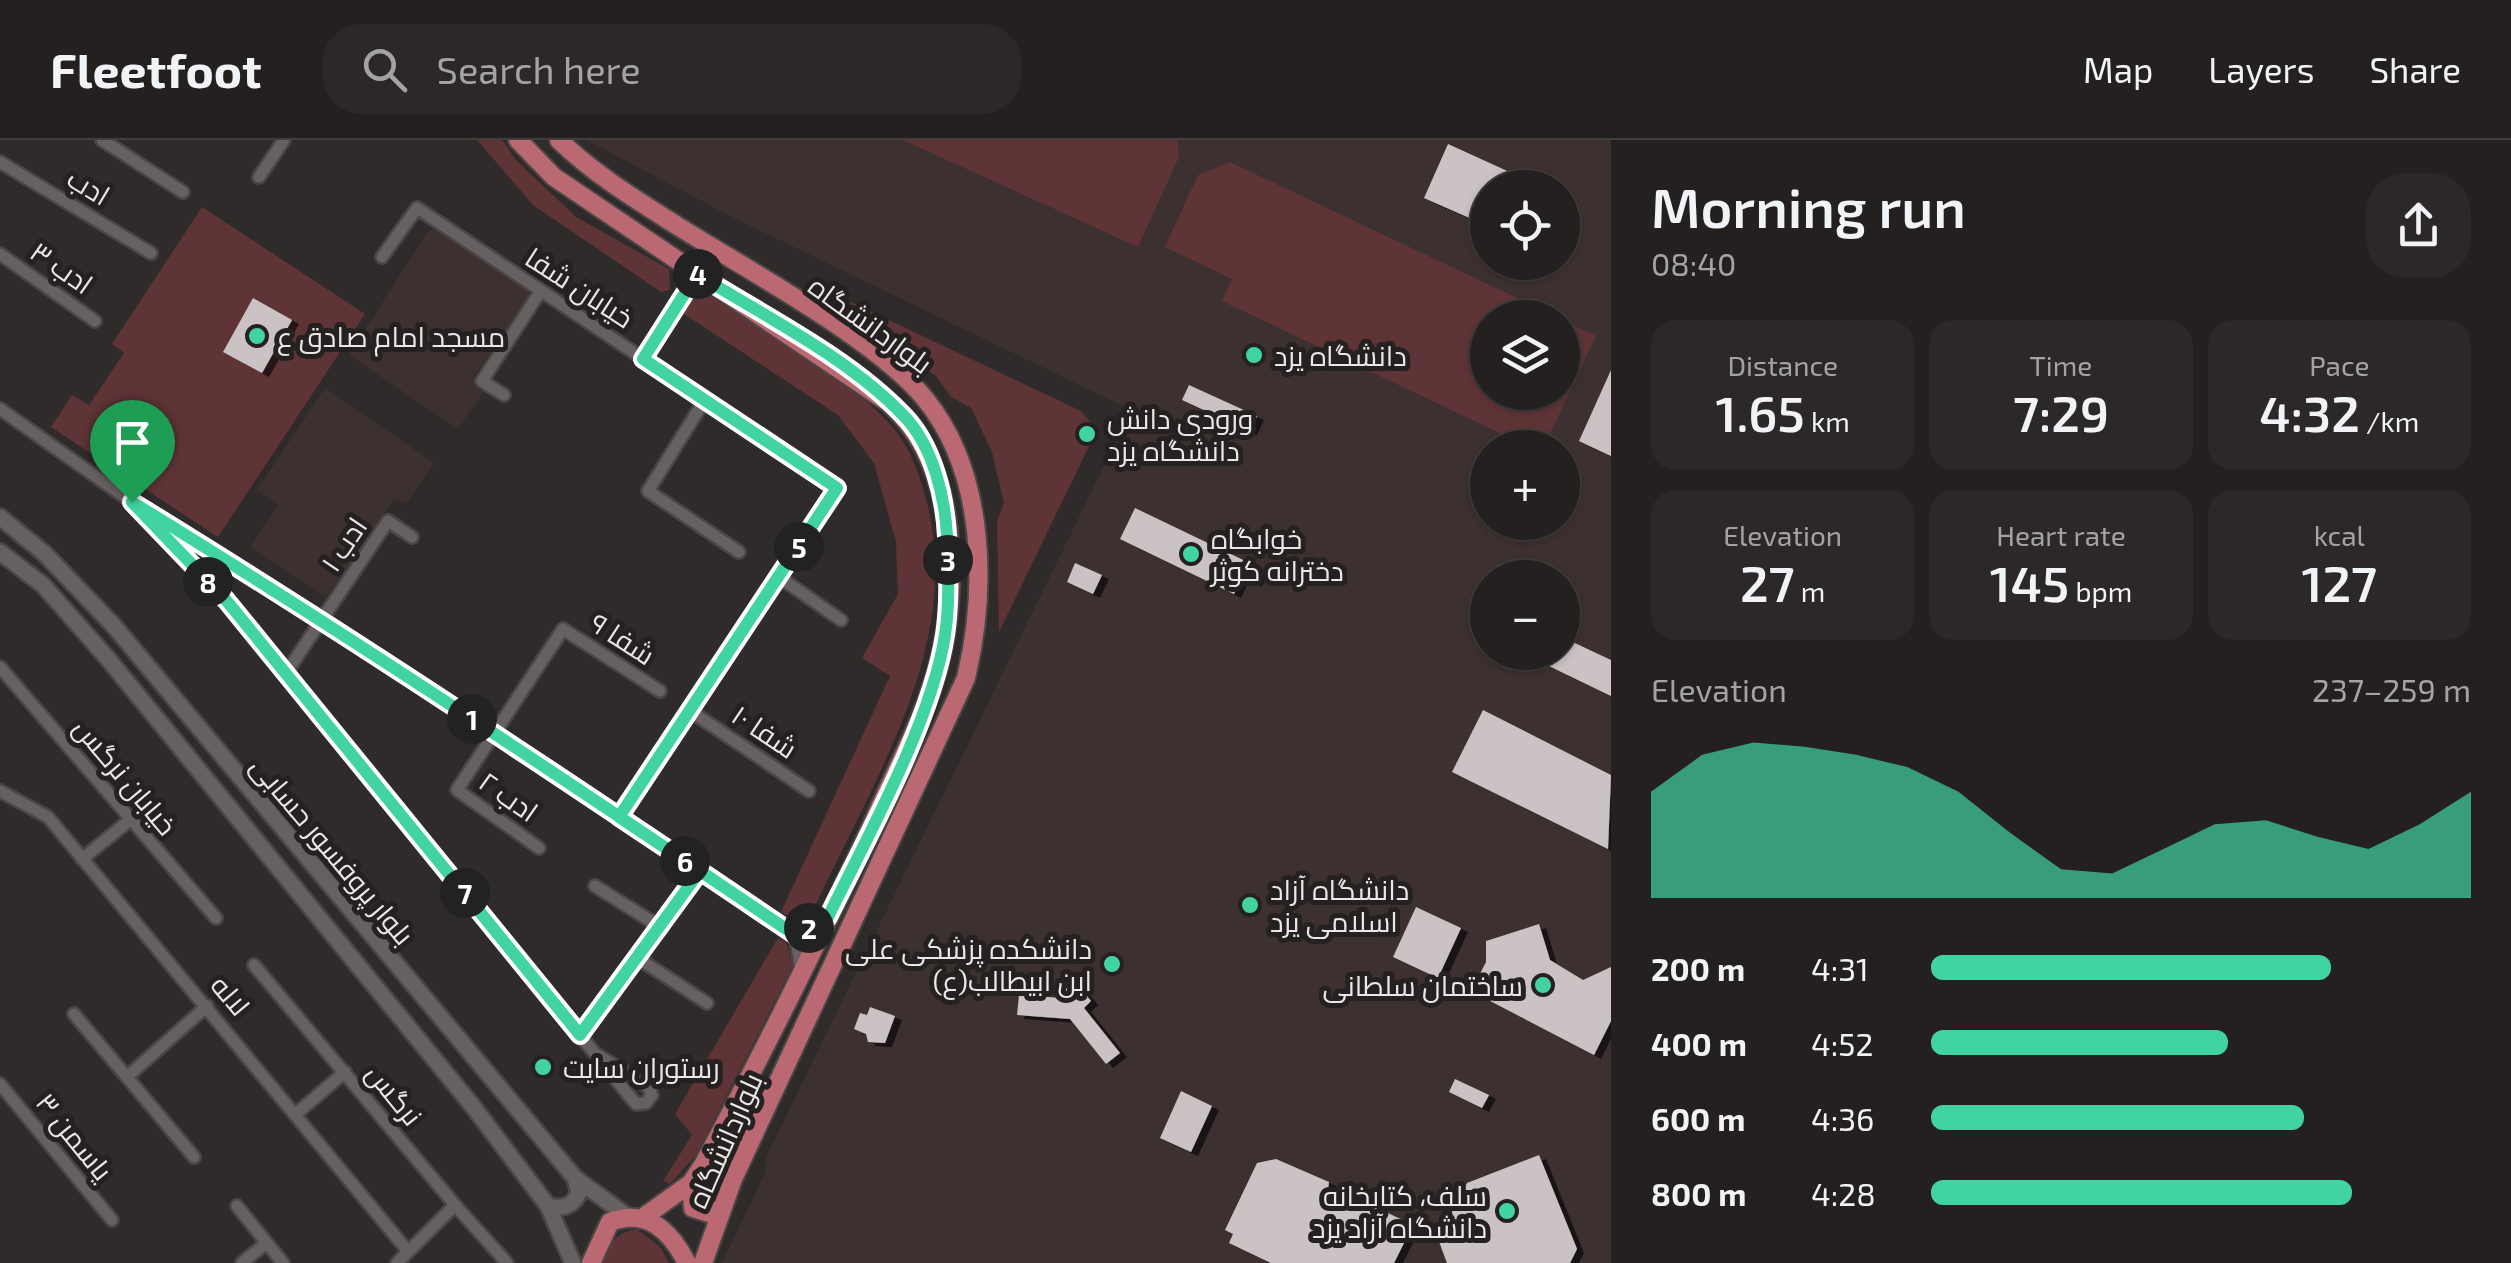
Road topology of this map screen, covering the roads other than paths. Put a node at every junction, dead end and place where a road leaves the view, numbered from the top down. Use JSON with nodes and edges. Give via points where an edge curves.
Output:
{"nodes":[{"id":1,"x":102,"y":140,"type":"edge"},
{"id":2,"x":284,"y":140,"type":"edge"},
{"id":3,"x":518,"y":140,"type":"edge"},
{"id":4,"x":559,"y":140,"type":"edge"},
{"id":5,"x":0,"y":162,"type":"edge"},
{"id":6,"x":259,"y":178,"type":"dead end"},
{"id":7,"x":183,"y":192,"type":"dead end"},
{"id":8,"x":0,"y":254,"type":"edge"},
{"id":9,"x":151,"y":254,"type":"dead end"},
{"id":10,"x":382,"y":257,"type":"dead end"},
{"id":11,"x":697,"y":274,"type":"junction"},
{"id":12,"x":540,"y":292,"type":"junction"},
{"id":13,"x":96,"y":321,"type":"dead end"},
{"id":14,"x":643,"y":359,"type":"junction"},
{"id":15,"x":504,"y":395,"type":"dead end"},
{"id":16,"x":704,"y":401,"type":"junction"},
{"id":17,"x":0,"y":409,"type":"edge"},
{"id":18,"x":132,"y":502,"type":"junction"},
{"id":19,"x":0,"y":517,"type":"edge"},
{"id":20,"x":412,"y":537,"type":"dead end"},
{"id":21,"x":0,"y":552,"type":"edge"},
{"id":22,"x":739,"y":552,"type":"dead end"},
{"id":23,"x":779,"y":577,"type":"junction"},
{"id":24,"x":323,"y":618,"type":"junction"},
{"id":25,"x":841,"y":620,"type":"dead end"},
{"id":26,"x":0,"y":667,"type":"edge"},
{"id":27,"x":286,"y":673,"type":"junction"},
{"id":28,"x":660,"y":691,"type":"dead end"},
{"id":29,"x":692,"y":712,"type":"junction"},
{"id":30,"x":494,"y":733,"type":"junction"},
{"id":31,"x":0,"y":791,"type":"edge"},
{"id":32,"x":810,"y":791,"type":"dead end"},
{"id":33,"x":619,"y":817,"type":"junction"},
{"id":34,"x":130,"y":820,"type":"junction"},
{"id":35,"x":540,"y":848,"type":"dead end"},
{"id":36,"x":82,"y":859,"type":"junction"},
{"id":37,"x":700,"y":871,"type":"junction"},
{"id":38,"x":596,"y":886,"type":"dead end"},
{"id":39,"x":828,"y":917,"type":"junction"},
{"id":40,"x":216,"y":918,"type":"dead end"},
{"id":41,"x":662,"y":928,"type":"junction"},
{"id":42,"x":795,"y":935,"type":"junction"},
{"id":43,"x":639,"y":960,"type":"junction"},
{"id":44,"x":254,"y":965,"type":"dead end"},
{"id":45,"x":800,"y":976,"type":"junction"},
{"id":46,"x":707,"y":1002,"type":"dead end"},
{"id":47,"x":207,"y":1006,"type":"junction"},
{"id":48,"x":74,"y":1014,"type":"dead end"},
{"id":49,"x":580,"y":1035,"type":"junction"},
{"id":50,"x":596,"y":1054,"type":"junction"},
{"id":51,"x":345,"y":1072,"type":"junction"},
{"id":52,"x":128,"y":1076,"type":"junction"},
{"id":53,"x":0,"y":1084,"type":"edge"},
{"id":54,"x":297,"y":1114,"type":"junction"},
{"id":55,"x":194,"y":1157,"type":"dead end"},
{"id":56,"x":575,"y":1178,"type":"junction"},
{"id":57,"x":691,"y":1183,"type":"junction"},
{"id":58,"x":454,"y":1205,"type":"junction"},
{"id":59,"x":236,"y":1206,"type":"dead end"},
{"id":60,"x":548,"y":1206,"type":"junction"},
{"id":61,"x":723,"y":1207,"type":"junction"},
{"id":62,"x":636,"y":1216,"type":"junction"},
{"id":63,"x":112,"y":1220,"type":"dead end"},
{"id":64,"x":266,"y":1243,"type":"junction"},
{"id":65,"x":407,"y":1250,"type":"junction"},
{"id":66,"x":242,"y":1263,"type":"edge"},
{"id":67,"x":283,"y":1263,"type":"edge"},
{"id":68,"x":397,"y":1263,"type":"edge"},
{"id":69,"x":508,"y":1263,"type":"edge"},
{"id":70,"x":573,"y":1263,"type":"edge"},
{"id":71,"x":591,"y":1263,"type":"edge"},
{"id":72,"x":688,"y":1263,"type":"edge"},
{"id":73,"x":702,"y":1263,"type":"edge"}],
"edges":[{"from":1,"to":7,"type":"street"},
{"from":2,"to":6,"type":"street"},
{"from":3,"to":11,"type":"main road","name":"بلواردانشگاه","via":[[554,177]]},
{"from":4,"to":61,"type":"main road","name":"بلواردانشگاه","via":[[613,185],[867,348],[924,398],[956,456],[974,535],[980,595],[966,678]]},
{"from":5,"to":9,"type":"street","name":"ادب"},
{"from":8,"to":13,"type":"street","name":"ادب ۳"},
{"from":10,"to":12,"type":"street","name":"خیابان شفا","via":[[417,208]]},
{"from":11,"to":14,"type":"street"},
{"from":11,"to":39,"type":"main road","name":"بلواردانشگاه","via":[[844,368],[907,418],[946,511],[949,591],[938,670]]},
{"from":12,"to":14,"type":"street","name":"خیابان شفا"},
{"from":12,"to":15,"type":"street","via":[[482,380]]},
{"from":14,"to":16,"type":"street","name":"خیابان شفا"},
{"from":16,"to":22,"type":"street","via":[[648,491]]},
{"from":16,"to":23,"type":"street","name":"خیابان شفا","via":[[837,488]]},
{"from":17,"to":18,"type":"street"},
{"from":18,"to":24,"type":"street"},
{"from":18,"to":27,"type":"street"},
{"from":19,"to":56,"type":"main road","name":"بلوار پروفسور حسابی","via":[[44,552],[114,626]]},
{"from":20,"to":24,"type":"street","name":"ادب ۱","via":[[388,522]]},
{"from":21,"to":60,"type":"main road","name":"بلوار پروفسور حسابی","via":[[43,585],[109,660]]},
{"from":23,"to":25,"type":"street"},
{"from":23,"to":29,"type":"street","name":"خیابان شفا"},
{"from":24,"to":27,"type":"street"},
{"from":24,"to":30,"type":"street"},
{"from":26,"to":34,"type":"street","name":"خیابان نرگس"},
{"from":27,"to":49,"type":"street"},
{"from":28,"to":30,"type":"street","name":"شفا ۹","via":[[563,629]]},
{"from":29,"to":32,"type":"street","name":"شفا ۱۰"},
{"from":29,"to":33,"type":"street","name":"خیابان شفا"},
{"from":30,"to":33,"type":"street"},
{"from":30,"to":35,"type":"street","name":"ادب ۲","via":[[456,790]]},
{"from":31,"to":36,"type":"street","name":"لاله","via":[[48,817]]},
{"from":33,"to":37,"type":"street"},
{"from":34,"to":36,"type":"street"},
{"from":34,"to":40,"type":"street","name":"خیابان نرگس"},
{"from":36,"to":47,"type":"street","name":"لاله"},
{"from":37,"to":41,"type":"street"},
{"from":37,"to":42,"type":"street"},
{"from":38,"to":41,"type":"street"},
{"from":39,"to":42,"type":"street"},
{"from":39,"to":45,"type":"main road","name":"بلواردانشگاه"},
{"from":41,"to":43,"type":"street"},
{"from":42,"to":45,"type":"street"},
{"from":43,"to":46,"type":"street"},
{"from":43,"to":49,"type":"street"},
{"from":44,"to":51,"type":"street","name":"نرگس"},
{"from":45,"to":57,"type":"main road","name":"بلواردانشگاه"},
{"from":47,"to":52,"type":"street"},
{"from":47,"to":54,"type":"street","name":"لاله"},
{"from":48,"to":52,"type":"street"},
{"from":49,"to":50,"type":"street"},
{"from":50,"to":50,"type":"street","via":[[636,1104],[646,1103],[651,1092]]},
{"from":51,"to":54,"type":"street"},
{"from":51,"to":58,"type":"street","name":"نرگس"},
{"from":52,"to":55,"type":"street"},
{"from":53,"to":63,"type":"street","name":"یاسمن ۳"},
{"from":54,"to":65,"type":"street","name":"لاله"},
{"from":56,"to":60,"type":"main road","via":[[579,1193],[572,1204]]},
{"from":56,"to":62,"type":"main road","name":"بلوار پروفسور حسابی"},
{"from":57,"to":61,"type":"main road","via":[[693,1208],[712,1214]]},
{"from":57,"to":62,"type":"main road","name":"بلواردانشگاه"},
{"from":58,"to":65,"type":"street"},
{"from":58,"to":69,"type":"street","name":"نرگس"},
{"from":59,"to":64,"type":"street"},
{"from":60,"to":70,"type":"main road","name":"بلوار پروفسور حسابی"},
{"from":61,"to":73,"type":"main road","name":"بلواردانشگاه"},
{"from":62,"to":71,"type":"main road","name":"بلواردانشگاه","via":[[610,1222]]},
{"from":62,"to":72,"type":"main road","via":[[663,1229]]},
{"from":64,"to":66,"type":"street"},
{"from":64,"to":67,"type":"street"},
{"from":65,"to":68,"type":"street"}]}
